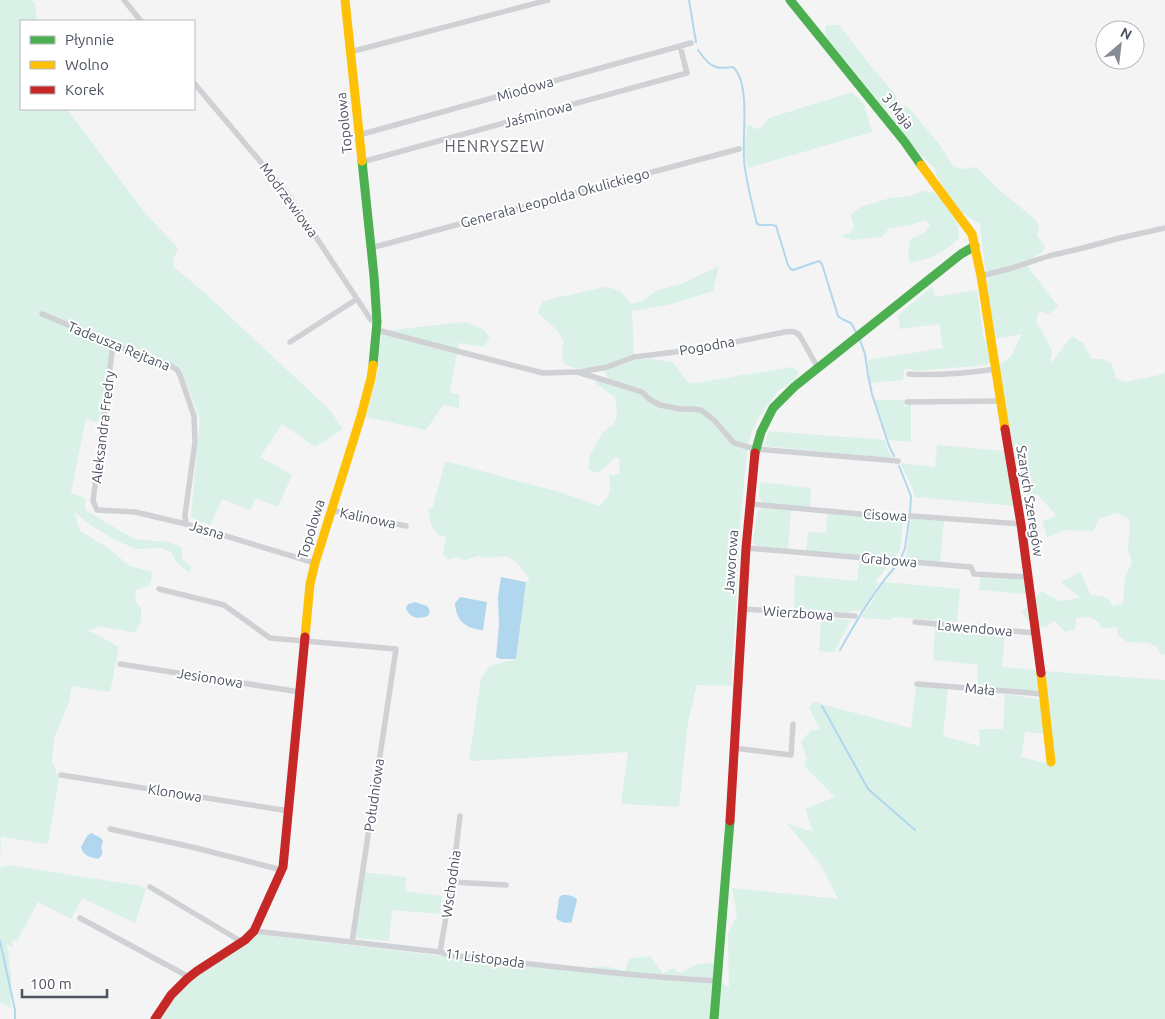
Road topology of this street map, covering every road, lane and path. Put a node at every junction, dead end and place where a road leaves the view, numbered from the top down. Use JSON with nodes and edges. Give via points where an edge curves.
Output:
{"nodes":[{"id":1,"x":124,"y":0,"type":"edge"},
{"id":2,"x":344,"y":0,"type":"edge"},
{"id":3,"x":548,"y":0,"type":"edge"},
{"id":4,"x":790,"y":0,"type":"edge"},
{"id":5,"x":141,"y":20,"type":"edge"},
{"id":6,"x":691,"y":43,"type":"dead end"},
{"id":7,"x":680,"y":46,"type":"junction"},
{"id":8,"x":350,"y":52,"type":"junction"},
{"id":9,"x":195,"y":84,"type":"edge"},
{"id":10,"x":359,"y":135,"type":"junction"},
{"id":11,"x":739,"y":149,"type":"dead end"},
{"id":12,"x":362,"y":162,"type":"junction"},
{"id":13,"x":1165,"y":228,"type":"edge"},
{"id":14,"x":975,"y":246,"type":"junction"},
{"id":15,"x":371,"y":248,"type":"junction"},
{"id":16,"x":982,"y":276,"type":"junction"},
{"id":17,"x":357,"y":299,"type":"junction"},
{"id":18,"x":42,"y":314,"type":"dead end"},
{"id":19,"x":377,"y":326,"type":"junction"},
{"id":20,"x":290,"y":342,"type":"dead end"},
{"id":21,"x":113,"y":344,"type":"junction"},
{"id":22,"x":818,"y":368,"type":"junction"},
{"id":23,"x":996,"y":369,"type":"junction"},
{"id":24,"x":577,"y":372,"type":"junction"},
{"id":25,"x":910,"y":374,"type":"dead end"},
{"id":26,"x":1001,"y":401,"type":"junction"},
{"id":27,"x":907,"y":402,"type":"dead end"},
{"id":28,"x":755,"y":449,"type":"junction"},
{"id":29,"x":898,"y":461,"type":"dead end"},
{"id":30,"x":750,"y":504,"type":"junction"},
{"id":31,"x":97,"y":510,"type":"joint"},
{"id":32,"x":331,"y":510,"type":"junction"},
{"id":33,"x":186,"y":524,"type":"junction"},
{"id":34,"x":1021,"y":524,"type":"junction"},
{"id":35,"x":406,"y":526,"type":"dead end"},
{"id":36,"x":746,"y":548,"type":"junction"},
{"id":37,"x":315,"y":563,"type":"junction"},
{"id":38,"x":1028,"y":577,"type":"junction"},
{"id":39,"x":159,"y":589,"type":"dead end"},
{"id":40,"x":742,"y":609,"type":"junction"},
{"id":41,"x":855,"y":616,"type":"dead end"},
{"id":42,"x":915,"y":622,"type":"dead end"},
{"id":43,"x":1035,"y":633,"type":"junction"},
{"id":44,"x":305,"y":642,"type":"junction"},
{"id":45,"x":120,"y":664,"type":"dead end"},
{"id":46,"x":918,"y":684,"type":"dead end"},
{"id":47,"x":300,"y":692,"type":"junction"},
{"id":48,"x":1043,"y":694,"type":"junction"},
{"id":49,"x":793,"y":724,"type":"dead end"},
{"id":50,"x":734,"y":748,"type":"junction"},
{"id":51,"x":1051,"y":762,"type":"dead end"},
{"id":52,"x":61,"y":775,"type":"dead end"},
{"id":53,"x":289,"y":810,"type":"junction"},
{"id":54,"x":460,"y":816,"type":"dead end"},
{"id":55,"x":110,"y":829,"type":"dead end"},
{"id":56,"x":282,"y":870,"type":"junction"},
{"id":57,"x":452,"y":882,"type":"junction"},
{"id":58,"x":506,"y":885,"type":"dead end"},
{"id":59,"x":150,"y":887,"type":"dead end"},
{"id":60,"x":80,"y":918,"type":"dead end"},
{"id":61,"x":254,"y":931,"type":"junction"},
{"id":62,"x":242,"y":942,"type":"junction"},
{"id":63,"x":352,"y":942,"type":"junction"},
{"id":64,"x":440,"y":952,"type":"junction"},
{"id":65,"x":190,"y":977,"type":"junction"},
{"id":66,"x":717,"y":981,"type":"junction"},
{"id":67,"x":155,"y":1019,"type":"edge"},
{"id":68,"x":714,"y":1019,"type":"edge"}],
"edges":[{"from":1,"to":5,"type":"street"},
{"from":2,"to":8,"type":"street","name":"Topolowa"},
{"from":3,"to":8,"type":"street"},
{"from":4,"to":14,"type":"street","name":"3 Maja","via":[[904,141],[969,228]]},
{"from":6,"to":7,"type":"street","name":"Miodowa"},
{"from":7,"to":10,"type":"street","name":"Miodowa"},
{"from":7,"to":12,"type":"street","name":"Jaśminowa","via":[[687,73]]},
{"from":8,"to":10,"type":"street","name":"Topolowa"},
{"from":9,"to":17,"type":"street","name":"Modrzewiowa","via":[[286,192]]},
{"from":10,"to":12,"type":"street","name":"Topolowa"},
{"from":11,"to":15,"type":"street","name":"Generała Leopolda Okulickiego"},
{"from":12,"to":15,"type":"street","name":"Topolowa"},
{"from":13,"to":16,"type":"street"},
{"from":14,"to":16,"type":"street","name":"Szarych Szeregów"},
{"from":14,"to":22,"type":"street","name":"Jaworowa"},
{"from":15,"to":19,"type":"street","name":"Topolowa"},
{"from":16,"to":23,"type":"street","name":"Szarych Szeregów"},
{"from":17,"to":19,"type":"street","name":"Modrzewiowa"},
{"from":17,"to":20,"type":"street"},
{"from":18,"to":21,"type":"street","name":"Tadeusza Rejtana"},
{"from":19,"to":24,"type":"street","via":[[543,373]]},
{"from":19,"to":32,"type":"street","name":"Topolowa","via":[[371,378]]},
{"from":21,"to":31,"type":"street","name":"Aleksandra Fredry","via":[[93,500]]},
{"from":21,"to":33,"type":"street","name":"Tadeusza Rejtana","via":[[168,364],[180,375],[194,416]]},
{"from":22,"to":24,"type":"street","name":"Pogodna","via":[[800,336],[792,331],[700,349],[634,357],[607,367]]},
{"from":22,"to":28,"type":"street","name":"Jaworowa","via":[[773,408]]},
{"from":23,"to":25,"type":"street"},
{"from":23,"to":26,"type":"street","name":"Szarych Szeregów"},
{"from":24,"to":28,"type":"street","via":[[642,392],[660,405],[701,410],[734,443]]},
{"from":26,"to":27,"type":"street"},
{"from":26,"to":34,"type":"street","name":"Szarych Szeregów"},
{"from":28,"to":29,"type":"street"},
{"from":28,"to":30,"type":"street","name":"Jaworowa"},
{"from":30,"to":34,"type":"street","name":"Cisowa","via":[[904,518]]},
{"from":30,"to":36,"type":"street","name":"Jaworowa"},
{"from":31,"to":33,"type":"street","name":"Jasna","via":[[135,512]]},
{"from":32,"to":35,"type":"street","name":"Kalinowa"},
{"from":32,"to":37,"type":"street","name":"Topolowa"},
{"from":33,"to":37,"type":"street","name":"Jasna"},
{"from":34,"to":38,"type":"street","name":"Szarych Szeregów"},
{"from":36,"to":38,"type":"street","name":"Grabowa","via":[[971,567],[974,574]]},
{"from":36,"to":40,"type":"street","name":"Jaworowa"},
{"from":37,"to":44,"type":"street","name":"Topolowa"},
{"from":38,"to":43,"type":"street","name":"Szarych Szeregów"},
{"from":39,"to":44,"type":"street","via":[[224,605],[270,638]]},
{"from":40,"to":41,"type":"street","name":"Wierzbowa"},
{"from":40,"to":50,"type":"street","name":"Jaworowa"},
{"from":42,"to":43,"type":"street","name":"Lawendowa"},
{"from":43,"to":48,"type":"street","name":"Szarych Szeregów"},
{"from":44,"to":47,"type":"street","name":"Topolowa"},
{"from":44,"to":63,"type":"street","name":"Południowa","via":[[396,649]]},
{"from":45,"to":47,"type":"street","name":"Jesionowa"},
{"from":46,"to":48,"type":"street","name":"Mała"},
{"from":47,"to":53,"type":"street","name":"Topolowa"},
{"from":48,"to":51,"type":"street","name":"Szarych Szeregów"},
{"from":49,"to":50,"type":"street","via":[[791,755]]},
{"from":50,"to":66,"type":"street","name":"Jaworowa"},
{"from":52,"to":53,"type":"street","name":"Klonowa"},
{"from":53,"to":56,"type":"street","name":"Topolowa"},
{"from":54,"to":57,"type":"street","name":"Wschodnia"},
{"from":55,"to":56,"type":"street"},
{"from":56,"to":61,"type":"street","name":"Topolowa"},
{"from":57,"to":58,"type":"street"},
{"from":57,"to":64,"type":"street","name":"Wschodnia"},
{"from":59,"to":62,"type":"street"},
{"from":60,"to":65,"type":"street"},
{"from":61,"to":62,"type":"street","name":"Topolowa"},
{"from":61,"to":63,"type":"street","name":"11 Listopada"},
{"from":62,"to":65,"type":"street","name":"Topolowa"},
{"from":63,"to":64,"type":"street","name":"11 Listopada"},
{"from":64,"to":66,"type":"street","name":"11 Listopada","via":[[544,966]]},
{"from":65,"to":67,"type":"street","name":"Topolowa"},
{"from":66,"to":68,"type":"street","name":"Jaworowa"}]}
